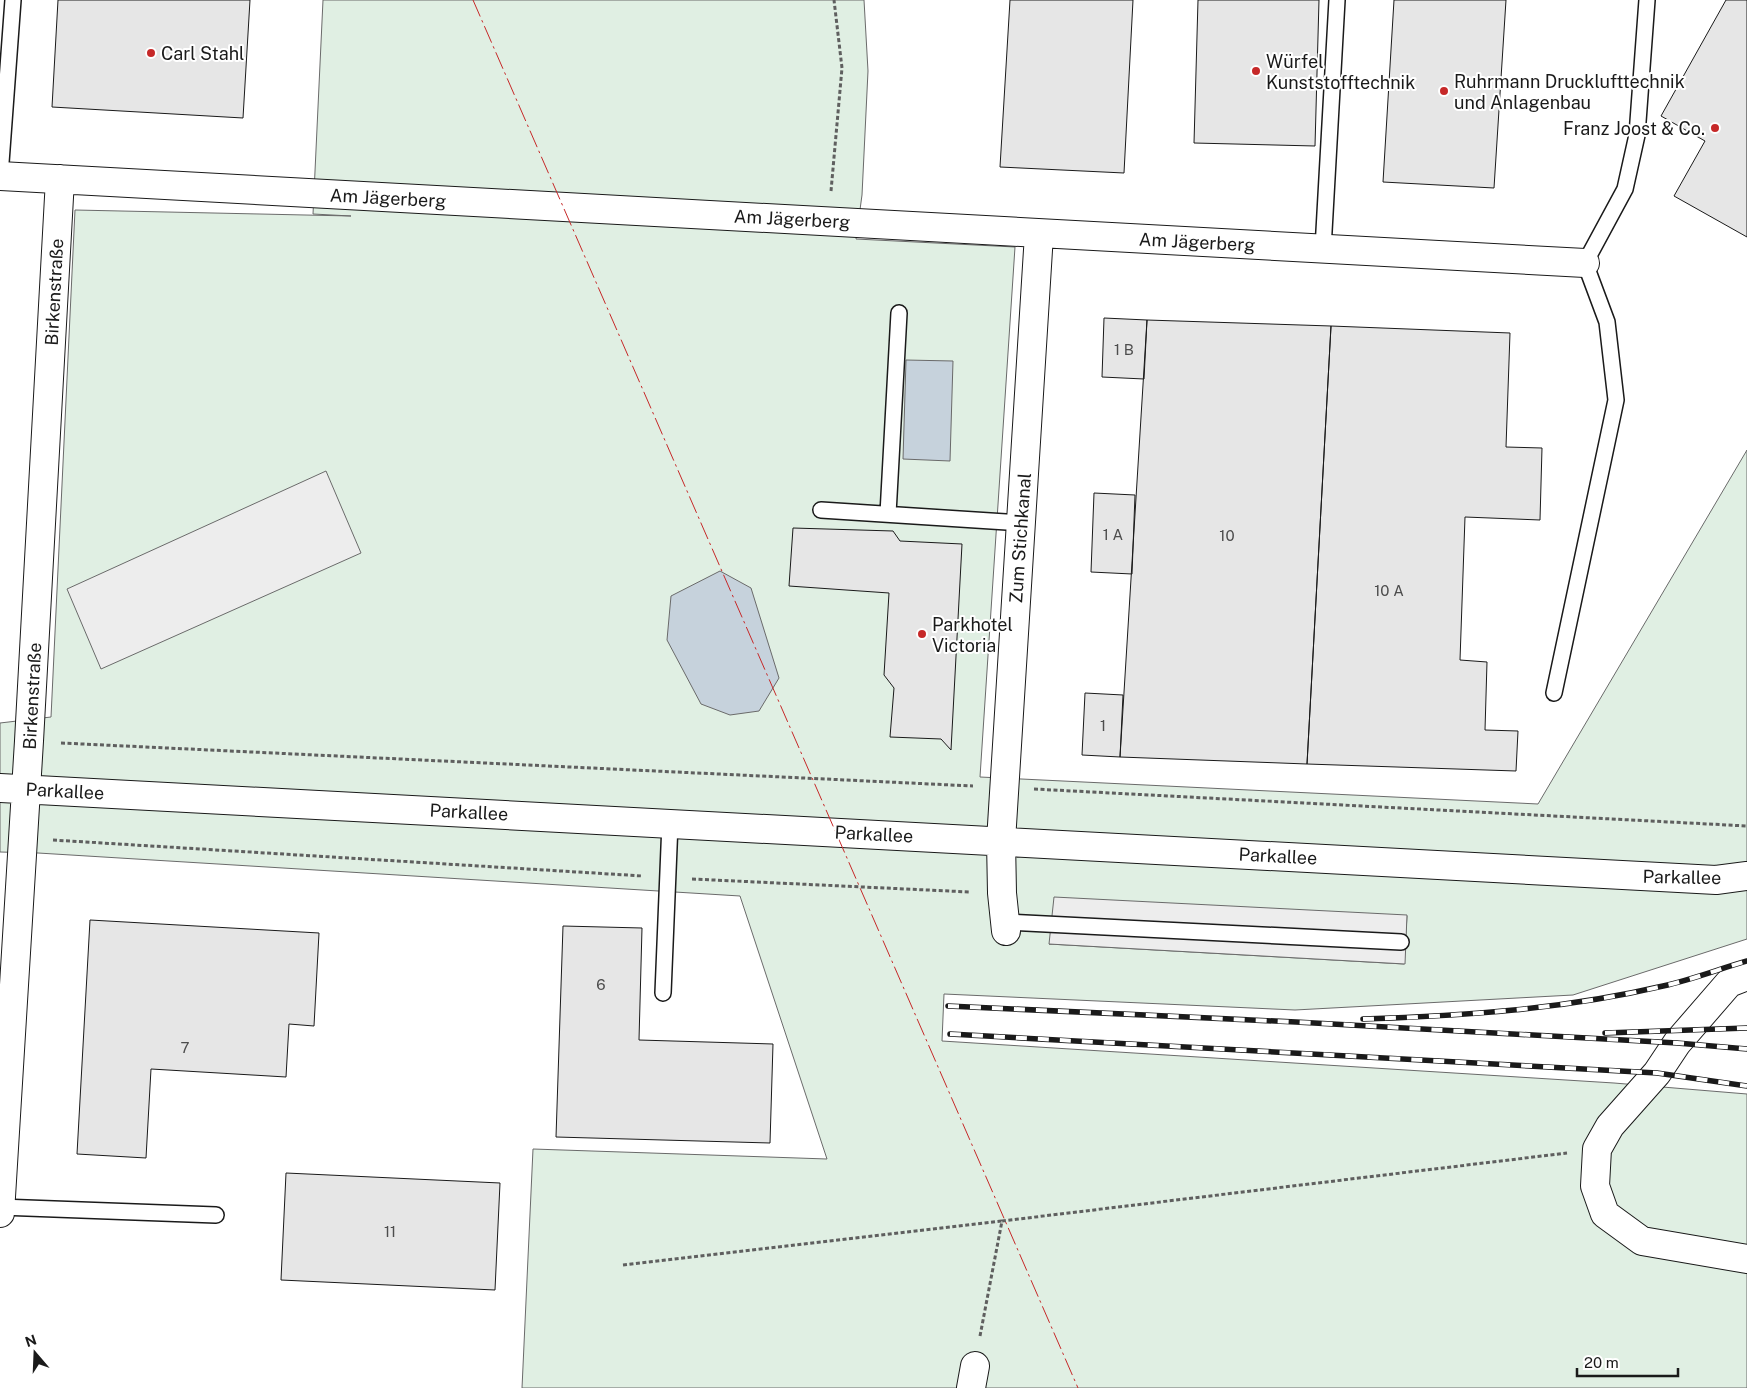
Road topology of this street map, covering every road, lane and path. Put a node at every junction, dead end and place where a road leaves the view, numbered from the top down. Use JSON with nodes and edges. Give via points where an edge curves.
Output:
{"nodes":[{"id":1,"x":13,"y":0,"type":"edge"},
{"id":2,"x":834,"y":0,"type":"edge"},
{"id":3,"x":1338,"y":0,"type":"edge"},
{"id":4,"x":1648,"y":0,"type":"edge"},
{"id":5,"x":0,"y":176,"type":"edge"},
{"id":6,"x":60,"y":180,"type":"junction"},
{"id":7,"x":828,"y":221,"type":"junction"},
{"id":8,"x":1039,"y":234,"type":"junction"},
{"id":9,"x":1323,"y":249,"type":"junction"},
{"id":10,"x":1585,"y":263,"type":"junction"},
{"id":11,"x":899,"y":313,"type":"dead end"},
{"id":12,"x":821,"y":510,"type":"dead end"},
{"id":13,"x":888,"y":514,"type":"junction"},
{"id":14,"x":1021,"y":523,"type":"junction"},
{"id":15,"x":1554,"y":693,"type":"dead end"},
{"id":16,"x":29,"y":741,"type":"junction"},
{"id":17,"x":1004,"y":788,"type":"junction"},
{"id":18,"x":13,"y":789,"type":"edge"},
{"id":19,"x":670,"y":823,"type":"junction"},
{"id":20,"x":1747,"y":826,"type":"edge"},
{"id":21,"x":23,"y":838,"type":"junction"},
{"id":22,"x":1001,"y":841,"type":"junction"},
{"id":23,"x":1747,"y":876,"type":"edge"},
{"id":24,"x":667,"y":878,"type":"junction"},
{"id":25,"x":1002,"y":893,"type":"junction"},
{"id":26,"x":1006,"y":926,"type":"joint"},
{"id":27,"x":1401,"y":942,"type":"dead end"},
{"id":28,"x":1747,"y":976,"type":"edge"},
{"id":29,"x":663,"y":993,"type":"dead end"},
{"id":30,"x":1597,"y":1149,"type":"junction"},
{"id":31,"x":0,"y":1207,"type":"edge"},
{"id":32,"x":0,"y":1213,"type":"edge"},
{"id":33,"x":216,"y":1216,"type":"dead end"},
{"id":34,"x":1002,"y":1221,"type":"junction"},
{"id":35,"x":1747,"y":1259,"type":"edge"},
{"id":36,"x":623,"y":1265,"type":"dead end"},
{"id":37,"x":973,"y":1377,"type":"edge"}],
"edges":[{"from":1,"to":5,"type":"lane"},
{"from":2,"to":7,"type":"path","via":[[842,68]]},
{"from":3,"to":9,"type":"lane"},
{"from":4,"to":10,"type":"lane","via":[[1637,136],[1624,190]]},
{"from":5,"to":6,"type":"street","name":"Am Jägerberg"},
{"from":6,"to":7,"type":"street","name":"Am Jägerberg"},
{"from":6,"to":16,"type":"street","name":"Birkenstraße"},
{"from":7,"to":8,"type":"street","name":"Am Jägerberg"},
{"from":8,"to":9,"type":"street","name":"Am Jägerberg"},
{"from":8,"to":14,"type":"street","name":"Zum Stichkanal"},
{"from":9,"to":10,"type":"street","name":"Am Jägerberg"},
{"from":10,"to":15,"type":"lane","via":[[1608,322],[1616,400]]},
{"from":11,"to":13,"type":"lane"},
{"from":12,"to":13,"type":"lane"},
{"from":13,"to":14,"type":"lane"},
{"from":14,"to":17,"type":"street","name":"Zum Stichkanal"},
{"from":16,"to":17,"type":"path"},
{"from":16,"to":18,"type":"street","name":"Birkenstraße"},
{"from":17,"to":20,"type":"path"},
{"from":17,"to":22,"type":"street","name":"Zum Stichkanal"},
{"from":18,"to":19,"type":"street","name":"Parkallee"},
{"from":18,"to":21,"type":"street","name":"Birkenstraße"},
{"from":19,"to":22,"type":"street","name":"Parkallee"},
{"from":19,"to":24,"type":"lane"},
{"from":21,"to":24,"type":"path"},
{"from":21,"to":31,"type":"street","name":"Birkenstraße"},
{"from":22,"to":23,"type":"street","name":"Parkallee","via":[[1716,880]]},
{"from":22,"to":25,"type":"street","name":"Zum Stichkanal"},
{"from":24,"to":25,"type":"path"},
{"from":24,"to":29,"type":"lane"},
{"from":25,"to":26,"type":"street","name":"Zum Stichkanal"},
{"from":26,"to":27,"type":"lane"},
{"from":28,"to":30,"type":"street","via":[[1729,983],[1610,1126]]},
{"from":30,"to":34,"type":"path"},
{"from":30,"to":35,"type":"street","via":[[1595,1186],[1606,1214],[1642,1241]]},
{"from":31,"to":32,"type":"street","name":"Birkenstraße"},
{"from":31,"to":33,"type":"lane"},
{"from":34,"to":36,"type":"path"},
{"from":34,"to":37,"type":"path"}]}
